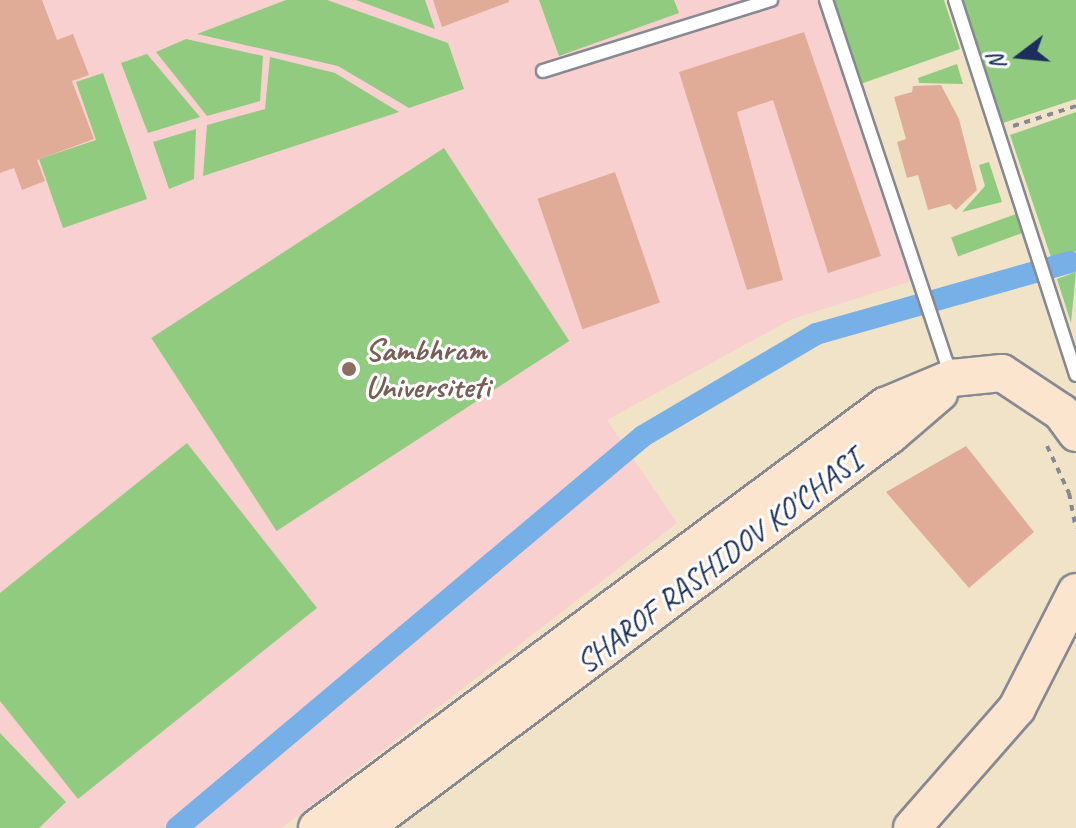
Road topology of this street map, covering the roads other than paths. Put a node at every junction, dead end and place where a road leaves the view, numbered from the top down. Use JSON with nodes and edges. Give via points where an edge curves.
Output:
{"nodes":[{"id":1,"x":771,"y":0,"type":"edge"},
{"id":2,"x":826,"y":0,"type":"edge"},
{"id":3,"x":955,"y":0,"type":"edge"},
{"id":4,"x":543,"y":71,"type":"dead end"},
{"id":5,"x":1076,"y":375,"type":"edge"},
{"id":6,"x":952,"y":378,"type":"junction"},
{"id":7,"x":1060,"y":435,"type":"edge"},
{"id":8,"x":1076,"y":592,"type":"edge"},
{"id":9,"x":317,"y":828,"type":"edge"},
{"id":10,"x":364,"y":828,"type":"edge"},
{"id":11,"x":912,"y":828,"type":"edge"}],
"edges":[{"from":1,"to":4,"type":"lane"},
{"from":2,"to":6,"type":"lane"},
{"from":3,"to":5,"type":"lane"},
{"from":6,"to":7,"type":"street","via":[[1002,373],[1061,412]]},
{"from":6,"to":9,"type":"street","via":[[885,406]]},
{"from":6,"to":10,"type":"street","name":"SHAROF RASHIDOV KO'CHASI","via":[[915,417]]},
{"from":8,"to":11,"type":"street","via":[[1017,708]]}]}
